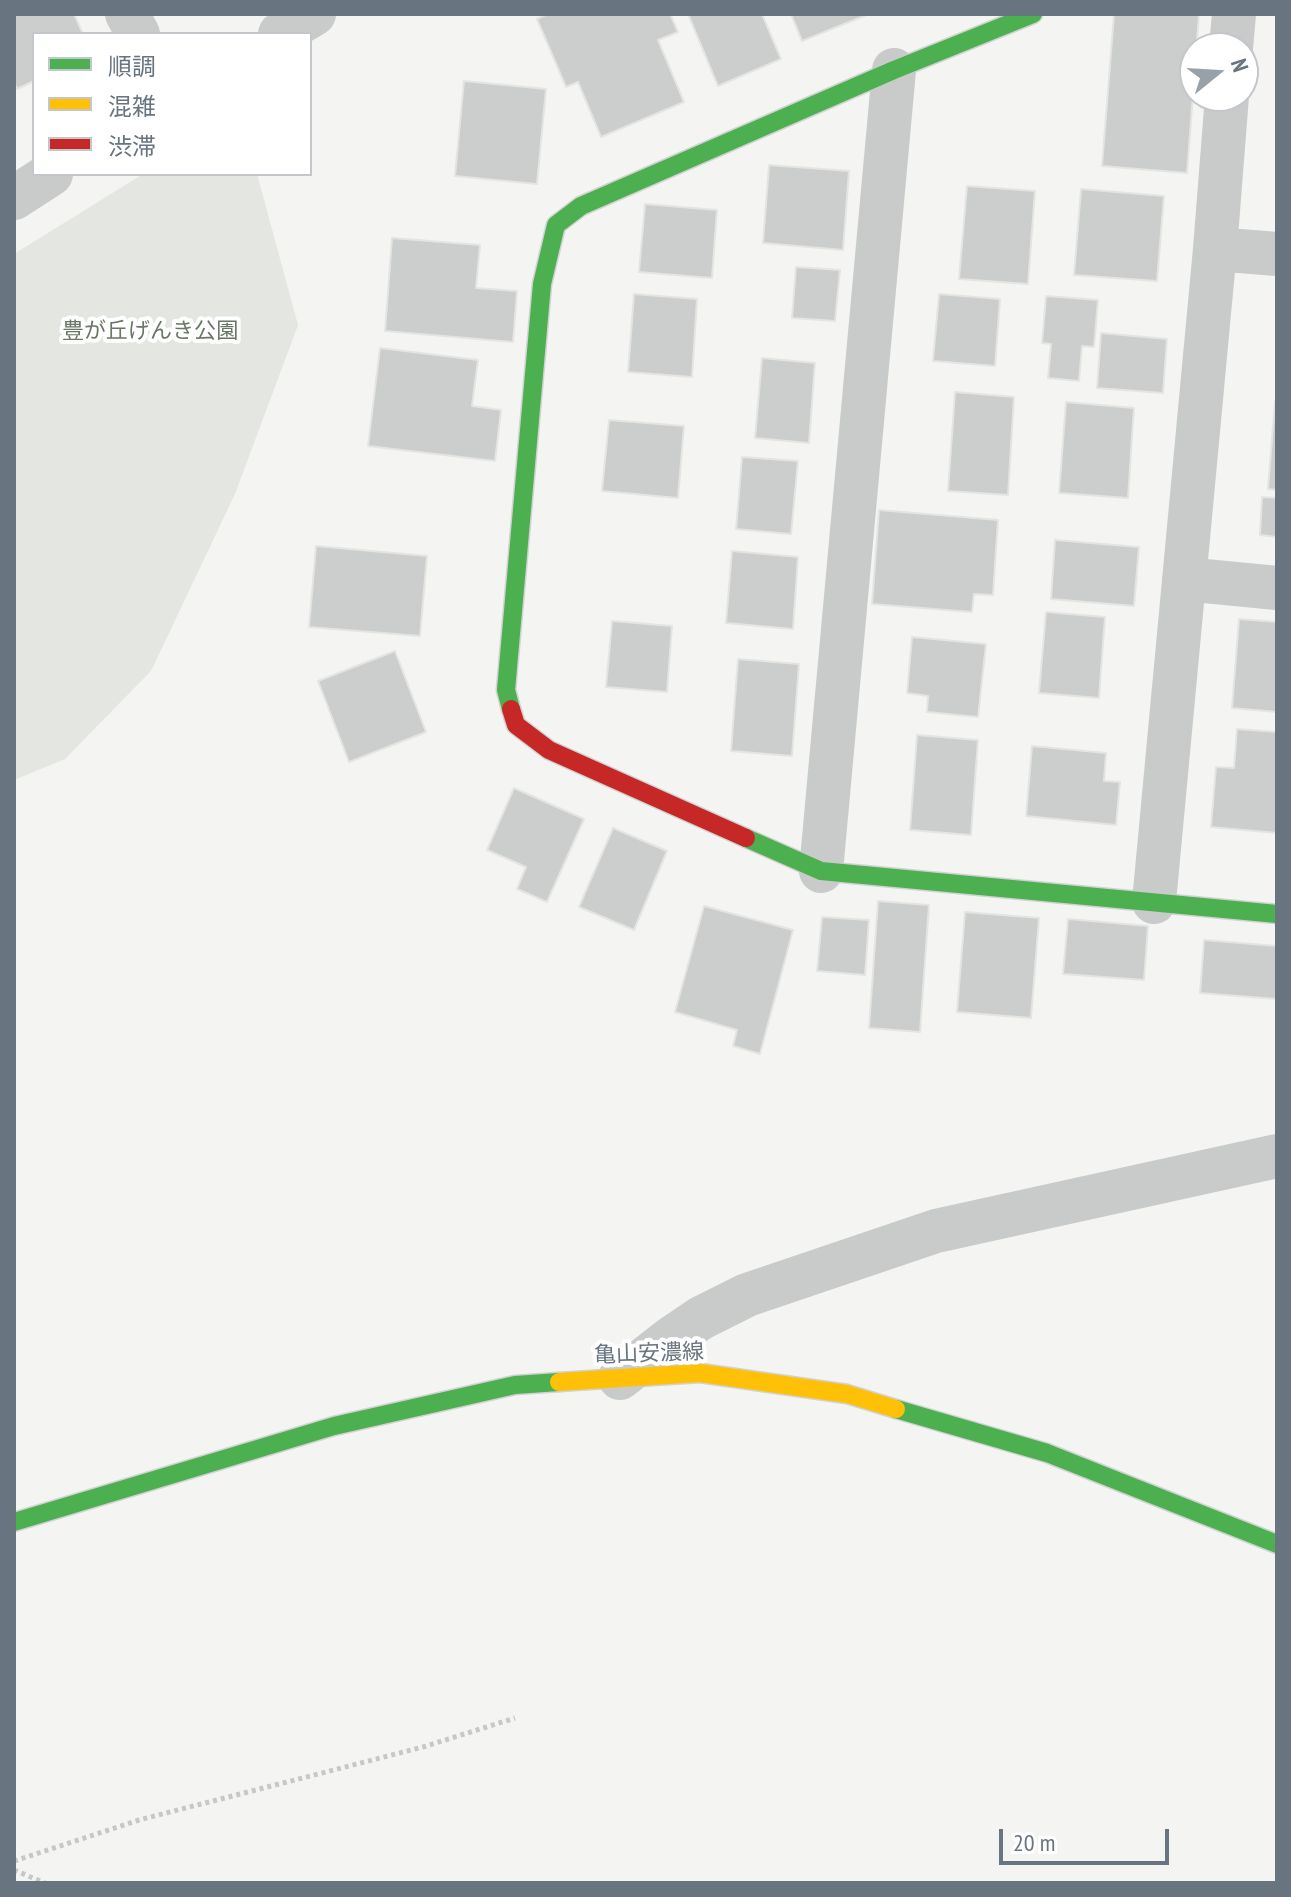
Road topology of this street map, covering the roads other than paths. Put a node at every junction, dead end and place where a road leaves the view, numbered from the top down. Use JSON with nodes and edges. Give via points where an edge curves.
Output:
{"nodes":[{"id":1,"x":127,"y":14,"type":"edge"},
{"id":2,"x":314,"y":14,"type":"edge"},
{"id":3,"x":1033,"y":14,"type":"edge"},
{"id":4,"x":137,"y":32,"type":"edge"},
{"id":5,"x":283,"y":32,"type":"edge"},
{"id":6,"x":894,"y":70,"type":"junction"},
{"id":7,"x":1226,"y":112,"type":"edge"},
{"id":8,"x":48,"y":176,"type":"edge"},
{"id":9,"x":14,"y":198,"type":"edge"},
{"id":10,"x":1215,"y":249,"type":"junction"},
{"id":11,"x":1277,"y":254,"type":"edge"},
{"id":12,"x":1184,"y":579,"type":"junction"},
{"id":13,"x":1277,"y":588,"type":"edge"},
{"id":14,"x":821,"y":871,"type":"junction"},
{"id":15,"x":1154,"y":902,"type":"junction"},
{"id":16,"x":1277,"y":914,"type":"edge"},
{"id":17,"x":1277,"y":1156,"type":"edge"},
{"id":18,"x":620,"y":1378,"type":"junction"},
{"id":19,"x":14,"y":1522,"type":"edge"},
{"id":20,"x":1277,"y":1544,"type":"edge"}],
"edges":[{"from":1,"to":4,"type":"street"},
{"from":2,"to":5,"type":"street"},
{"from":3,"to":6,"type":"street"},
{"from":6,"to":14,"type":"street"},
{"from":6,"to":14,"type":"street","via":[[581,206],[556,225],[542,284],[506,690],[516,725],[549,750]]},
{"from":7,"to":10,"type":"street"},
{"from":8,"to":9,"type":"street"},
{"from":10,"to":11,"type":"street"},
{"from":10,"to":12,"type":"street"},
{"from":12,"to":13,"type":"street"},
{"from":12,"to":15,"type":"street"},
{"from":14,"to":15,"type":"street"},
{"from":15,"to":16,"type":"street"},
{"from":17,"to":18,"type":"street","via":[[936,1231],[747,1295],[701,1318]]},
{"from":18,"to":19,"type":"street","name":"亀山安濃線","via":[[515,1385],[349,1423]]},
{"from":18,"to":20,"type":"street","name":"亀山安濃線","via":[[700,1373],[847,1394],[1047,1453]]}]}
